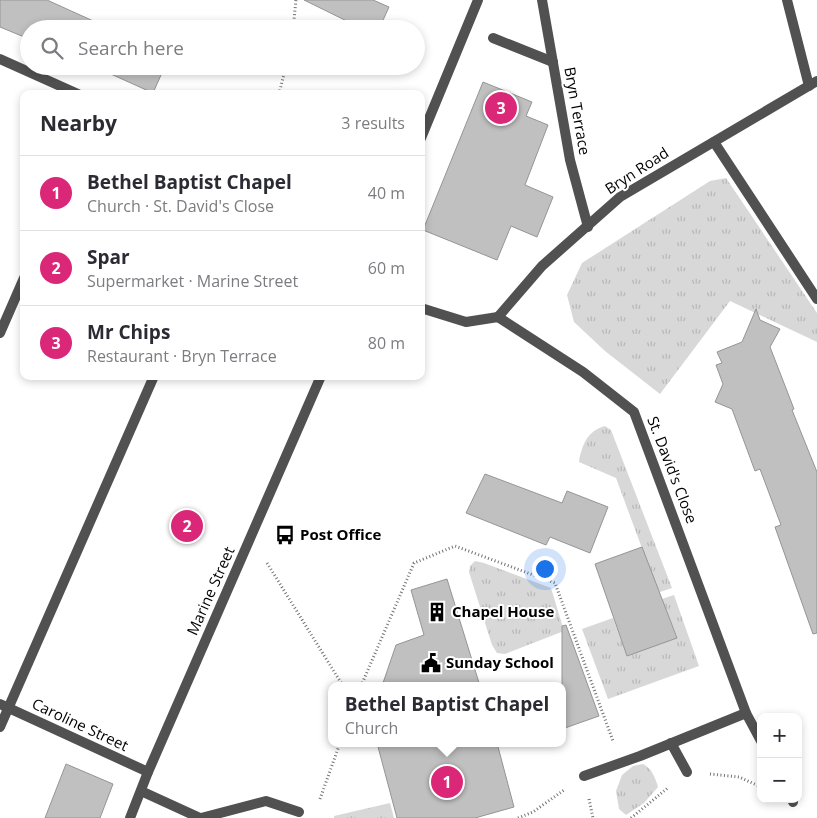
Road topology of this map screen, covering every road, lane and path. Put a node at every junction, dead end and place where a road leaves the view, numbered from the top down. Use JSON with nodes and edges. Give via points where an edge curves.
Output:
{"nodes":[{"id":1,"x":296,"y":0,"type":"edge"},
{"id":2,"x":478,"y":0,"type":"edge"},
{"id":3,"x":542,"y":0,"type":"edge"},
{"id":4,"x":787,"y":0,"type":"edge"},
{"id":5,"x":294,"y":20,"type":"edge"},
{"id":6,"x":493,"y":38,"type":"dead end"},
{"id":7,"x":0,"y":59,"type":"edge"},
{"id":8,"x":553,"y":62,"type":"junction"},
{"id":9,"x":20,"y":68,"type":"edge"},
{"id":10,"x":36,"y":75,"type":"edge"},
{"id":11,"x":284,"y":75,"type":"edge"},
{"id":12,"x":813,"y":84,"type":"edge"},
{"id":13,"x":69,"y":90,"type":"edge"},
{"id":14,"x":280,"y":90,"type":"edge"},
{"id":15,"x":425,"y":128,"type":"edge"},
{"id":16,"x":714,"y":142,"type":"junction"},
{"id":17,"x":588,"y":227,"type":"junction"},
{"id":18,"x":20,"y":287,"type":"edge"},
{"id":19,"x":817,"y":299,"type":"edge"},
{"id":20,"x":425,"y":309,"type":"edge"},
{"id":21,"x":498,"y":317,"type":"junction"},
{"id":22,"x":0,"y":333,"type":"edge"},
{"id":23,"x":152,"y":380,"type":"edge"},
{"id":24,"x":319,"y":380,"type":"edge"},
{"id":25,"x":252,"y":536,"type":"junction"},
{"id":26,"x":340,"y":682,"type":"edge"},
{"id":27,"x":363,"y":682,"type":"edge"},
{"id":28,"x":4,"y":706,"type":"edge"},
{"id":29,"x":746,"y":713,"type":"junction"},
{"id":30,"x":0,"y":727,"type":"edge"},
{"id":31,"x":757,"y":734,"type":"edge"},
{"id":32,"x":671,"y":743,"type":"junction"},
{"id":33,"x":339,"y":747,"type":"edge"},
{"id":34,"x":621,"y":763,"type":"junction"},
{"id":35,"x":148,"y":772,"type":"junction"},
{"id":36,"x":687,"y":772,"type":"dead end"},
{"id":37,"x":584,"y":776,"type":"joint"},
{"id":38,"x":141,"y":791,"type":"junction"},
{"id":39,"x":318,"y":807,"type":"dead end"},
{"id":40,"x":299,"y":812,"type":"dead end"},
{"id":41,"x":130,"y":818,"type":"edge"},
{"id":42,"x":200,"y":818,"type":"edge"},
{"id":43,"x":518,"y":818,"type":"edge"}],
"edges":[{"from":1,"to":5,"type":"path"},
{"from":2,"to":15,"type":"street"},
{"from":3,"to":8,"type":"street","name":"Bryn Terrace"},
{"from":4,"to":12,"type":"street"},
{"from":6,"to":8,"type":"street"},
{"from":7,"to":9,"type":"street"},
{"from":8,"to":17,"type":"street","name":"Bryn Terrace","via":[[570,160]]},
{"from":10,"to":13,"type":"street"},
{"from":11,"to":14,"type":"path"},
{"from":12,"to":16,"type":"street","name":"Bryn Road"},
{"from":16,"to":17,"type":"street","name":"Bryn Road","via":[[620,197]]},
{"from":16,"to":19,"type":"street"},
{"from":17,"to":21,"type":"street","name":"Bryn Road","via":[[542,266]]},
{"from":18,"to":22,"type":"street"},
{"from":20,"to":21,"type":"street","via":[[466,322]]},
{"from":21,"to":29,"type":"street","name":"St. David's Close","via":[[583,372],[634,412]]},
{"from":23,"to":28,"type":"street"},
{"from":24,"to":25,"type":"street","name":"Marine Street"},
{"from":25,"to":26,"type":"path","via":[[283,592]]},
{"from":25,"to":35,"type":"street","name":"Marine Street"},
{"from":27,"to":34,"type":"path","via":[[414,563],[455,546],[556,583]]},
{"from":28,"to":30,"type":"street"},
{"from":28,"to":35,"type":"street","name":"Caroline Street"},
{"from":29,"to":31,"type":"street","name":"St. David's Close"},
{"from":29,"to":32,"type":"street"},
{"from":32,"to":34,"type":"street"},
{"from":32,"to":36,"type":"street"},
{"from":33,"to":39,"type":"path"},
{"from":34,"to":37,"type":"street"},
{"from":35,"to":38,"type":"street","name":"Marine Street"},
{"from":37,"to":43,"type":"path","via":[[533,812]]},
{"from":38,"to":41,"type":"street","name":"Marine Street"},
{"from":38,"to":42,"type":"street"},
{"from":40,"to":42,"type":"street","via":[[266,801]]}]}
